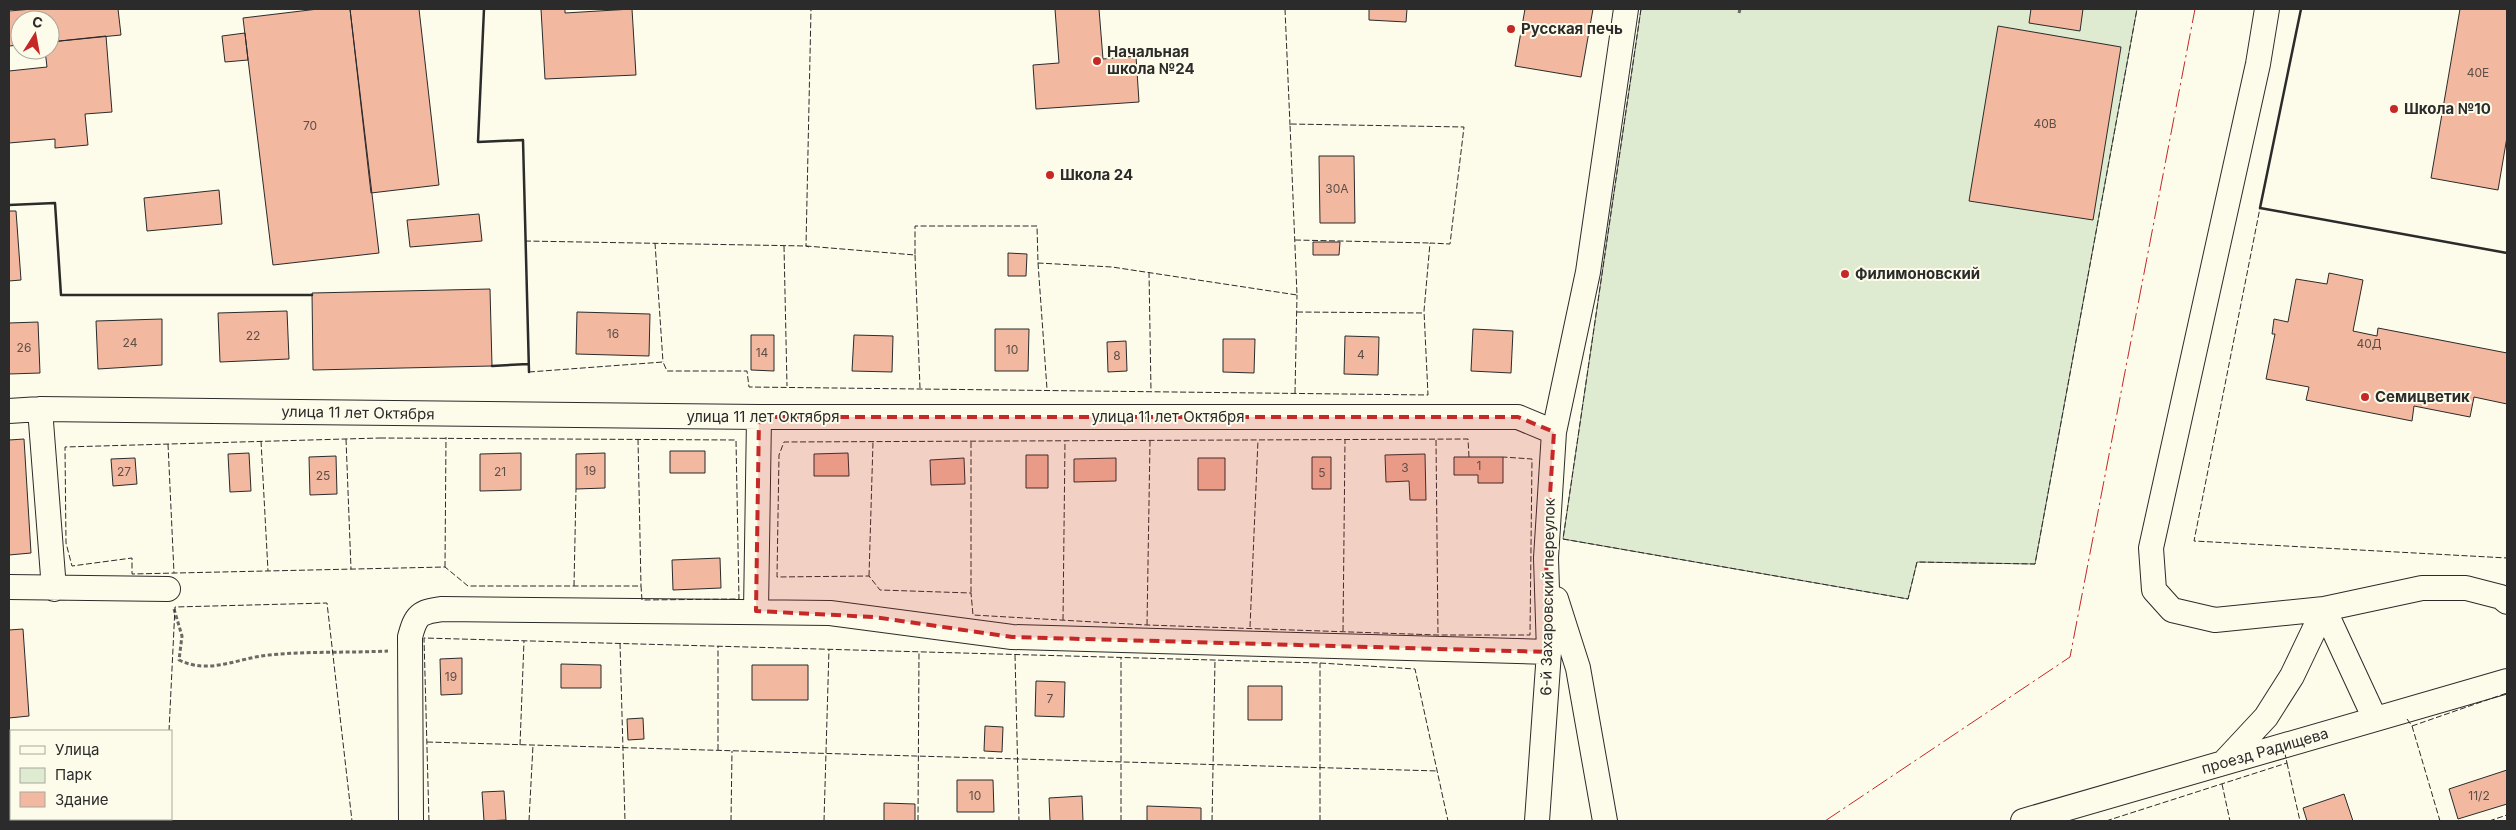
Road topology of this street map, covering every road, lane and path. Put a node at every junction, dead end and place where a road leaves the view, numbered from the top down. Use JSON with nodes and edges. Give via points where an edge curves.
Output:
{"nodes":[{"id":1,"x":1626,"y":9,"type":"edge"},
{"id":2,"x":2267,"y":9,"type":"edge"},
{"id":3,"x":40,"y":409,"type":"junction"},
{"id":4,"x":9,"y":411,"type":"edge"},
{"id":5,"x":759,"y":417,"type":"junction"},
{"id":6,"x":1554,"y":432,"type":"junction"},
{"id":7,"x":1546,"y":558,"type":"junction"},
{"id":8,"x":9,"y":588,"type":"edge"},
{"id":9,"x":54,"y":589,"type":"junction"},
{"id":10,"x":168,"y":589,"type":"joint"},
{"id":11,"x":2507,"y":602,"type":"edge"},
{"id":12,"x":2324,"y":609,"type":"junction"},
{"id":13,"x":756,"y":611,"type":"junction"},
{"id":14,"x":414,"y":620,"type":"junction"},
{"id":15,"x":1549,"y":652,"type":"junction"},
{"id":16,"x":2507,"y":681,"type":"edge"},
{"id":17,"x":2375,"y":719,"type":"junction"},
{"id":18,"x":2224,"y":762,"type":"junction"},
{"id":19,"x":411,"y":821,"type":"edge"},
{"id":20,"x":1537,"y":821,"type":"edge"},
{"id":21,"x":1606,"y":821,"type":"edge"},
{"id":22,"x":2023,"y":821,"type":"edge"}],
"edges":[{"from":1,"to":6,"type":"street","name":"6-й Захаровский переулок","via":[[1588,272]]},
{"from":2,"to":12,"type":"street","via":[[2258,64],[2151,548],[2154,590],[2172,610],[2214,620]]},
{"from":3,"to":4,"type":"street","name":"улица 11 лет Октября"},
{"from":3,"to":5,"type":"street","name":"улица 11 лет Октября"},
{"from":3,"to":9,"type":"street"},
{"from":5,"to":6,"type":"street","name":"улица 11 лет Октября","via":[[1518,417]]},
{"from":5,"to":13,"type":"street"},
{"from":6,"to":7,"type":"street","name":"6-й Захаровский переулок"},
{"from":7,"to":15,"type":"street","name":"6-й Захаровский переулок"},
{"from":7,"to":21,"type":"street","via":[[1578,668]]},
{"from":8,"to":9,"type":"street"},
{"from":9,"to":10,"type":"street"},
{"from":10,"to":14,"type":"path","via":[[182,636],[179,660],[191,666],[229,665],[267,655],[390,651]]},
{"from":11,"to":12,"type":"street","via":[[2501,597],[2466,588],[2422,588]]},
{"from":12,"to":17,"type":"street"},
{"from":12,"to":18,"type":"street","via":[[2292,676],[2266,716]]},
{"from":13,"to":14,"type":"street","via":[[442,609],[424,612]]},
{"from":13,"to":15,"type":"street","via":[[874,617],[1012,637]]},
{"from":14,"to":19,"type":"street","via":[[410,637]]},
{"from":15,"to":20,"type":"street","name":"6-й Захаровский переулок"},
{"from":16,"to":17,"type":"street","name":"проезд Радищева"},
{"from":17,"to":18,"type":"street","name":"проезд Радищева"},
{"from":18,"to":22,"type":"street","name":"проезд Радищева"}]}
